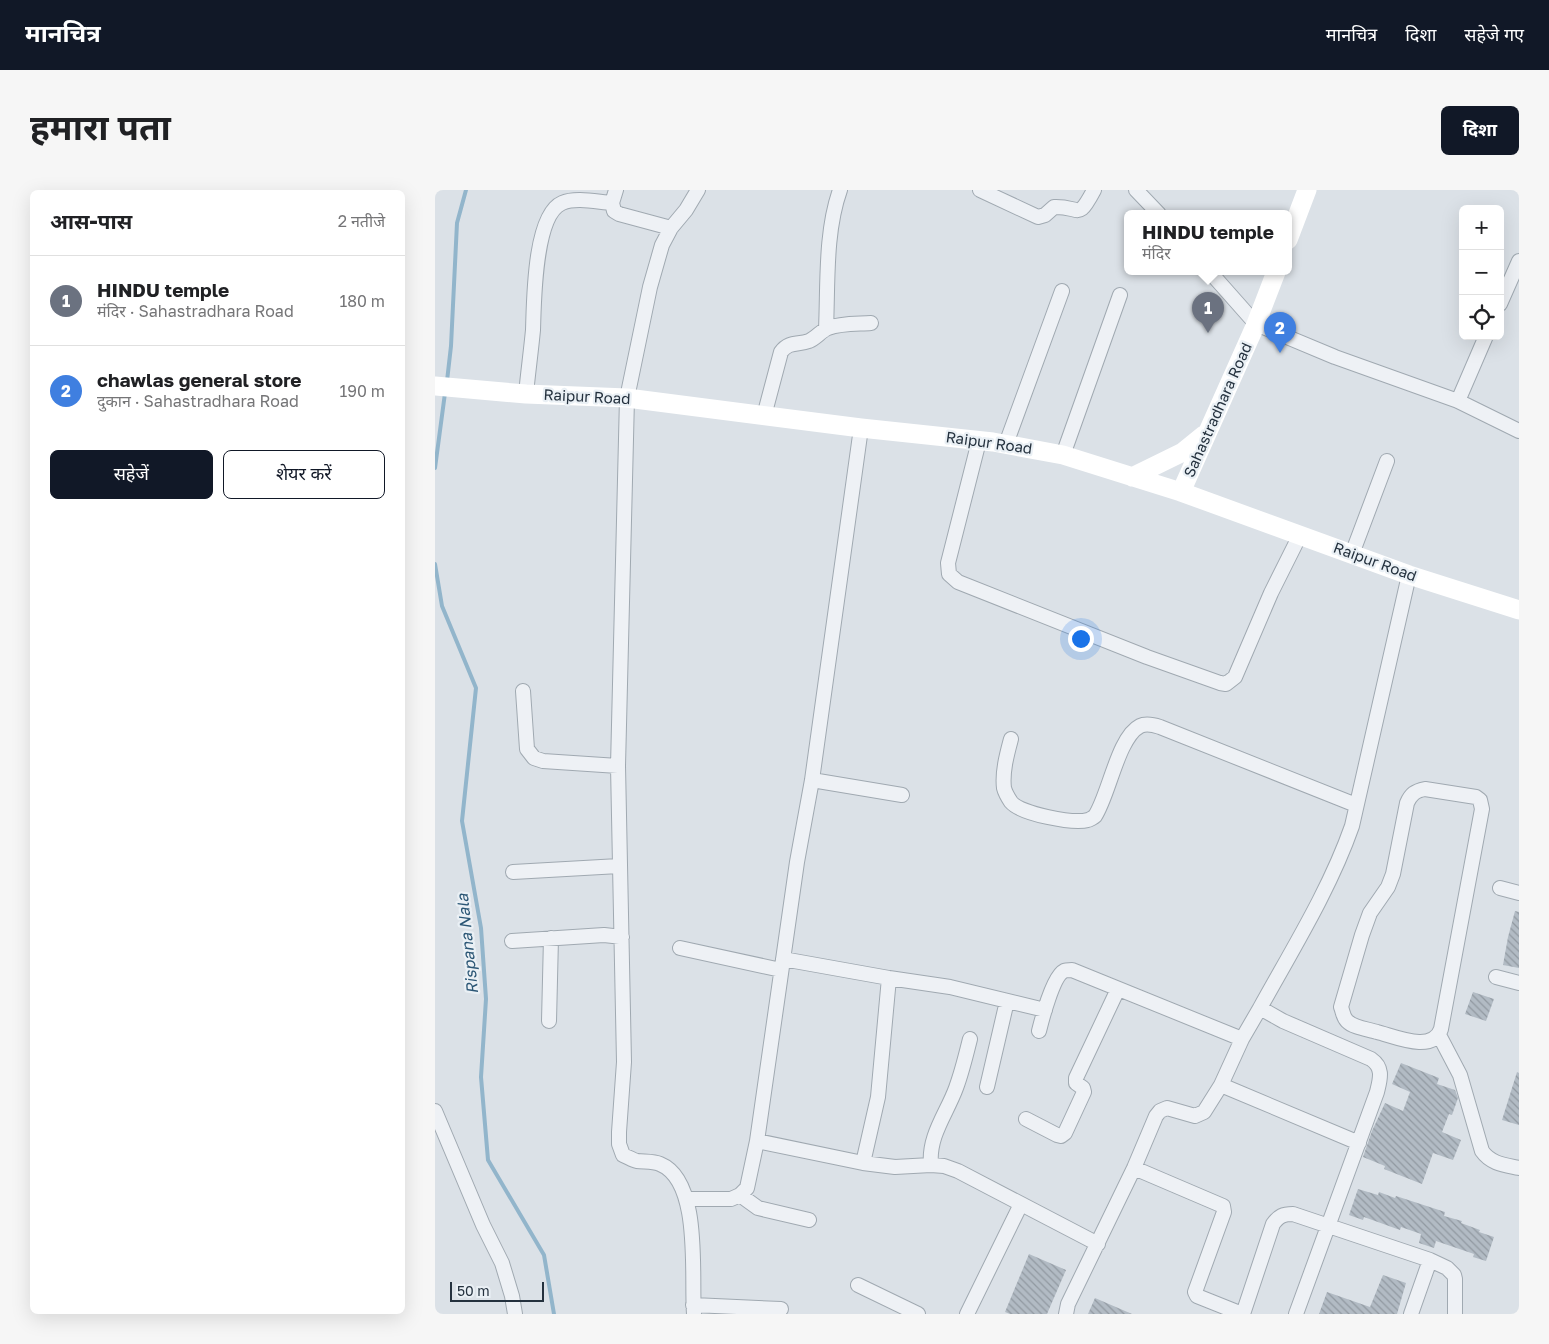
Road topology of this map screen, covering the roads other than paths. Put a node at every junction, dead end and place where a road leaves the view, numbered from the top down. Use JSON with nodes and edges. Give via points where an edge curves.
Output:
{"nodes":[{"id":1,"x":698,"y":190,"type":"edge"},
{"id":2,"x":840,"y":190,"type":"edge"},
{"id":3,"x":980,"y":190,"type":"edge"},
{"id":4,"x":1094,"y":190,"type":"edge"},
{"id":5,"x":1136,"y":190,"type":"edge"},
{"id":6,"x":1307,"y":190,"type":"edge"},
{"id":7,"x":614,"y":197,"type":"edge"},
{"id":8,"x":1155,"y":210,"type":"edge"},
{"id":9,"x":671,"y":228,"type":"junction"},
{"id":10,"x":1292,"y":229,"type":"edge"},
{"id":11,"x":1519,"y":261,"type":"edge"},
{"id":12,"x":1213,"y":275,"type":"edge"},
{"id":13,"x":1275,"y":275,"type":"edge"},
{"id":14,"x":1062,"y":292,"type":"dead end"},
{"id":15,"x":1120,"y":295,"type":"dead end"},
{"id":16,"x":1504,"y":295,"type":"edge"},
{"id":17,"x":871,"y":323,"type":"dead end"},
{"id":18,"x":1256,"y":324,"type":"junction"},
{"id":19,"x":826,"y":329,"type":"junction"},
{"id":20,"x":1484,"y":340,"type":"edge"},
{"id":21,"x":435,"y":386,"type":"edge"},
{"id":22,"x":525,"y":394,"type":"junction"},
{"id":23,"x":627,"y":398,"type":"junction"},
{"id":24,"x":1458,"y":401,"type":"junction"},
{"id":25,"x":764,"y":416,"type":"junction"},
{"id":26,"x":861,"y":428,"type":"junction"},
{"id":27,"x":1207,"y":432,"type":"junction"},
{"id":28,"x":1519,"y":432,"type":"edge"},
{"id":29,"x":979,"y":441,"type":"junction"},
{"id":30,"x":1006,"y":444,"type":"junction"},
{"id":31,"x":1063,"y":454,"type":"junction"},
{"id":32,"x":1387,"y":461,"type":"dead end"},
{"id":33,"x":1132,"y":476,"type":"junction"},
{"id":34,"x":1181,"y":492,"type":"junction"},
{"id":35,"x":1299,"y":535,"type":"junction"},
{"id":36,"x":1353,"y":554,"type":"junction"},
{"id":37,"x":1409,"y":575,"type":"junction"},
{"id":38,"x":1519,"y":610,"type":"edge"},
{"id":39,"x":523,"y":691,"type":"dead end"},
{"id":40,"x":1011,"y":739,"type":"dead end"},
{"id":41,"x":618,"y":766,"type":"junction"},
{"id":42,"x":812,"y":780,"type":"junction"},
{"id":43,"x":902,"y":795,"type":"dead end"},
{"id":44,"x":1356,"y":805,"type":"junction"},
{"id":45,"x":619,"y":866,"type":"junction"},
{"id":46,"x":513,"y":872,"type":"dead end"},
{"id":47,"x":1500,"y":888,"type":"dead end"},
{"id":48,"x":1519,"y":893,"type":"edge"},
{"id":49,"x":622,"y":937,"type":"junction"},
{"id":50,"x":551,"y":938,"type":"junction"},
{"id":51,"x":512,"y":940,"type":"dead end"},
{"id":52,"x":680,"y":948,"type":"dead end"},
{"id":53,"x":782,"y":964,"type":"junction"},
{"id":54,"x":889,"y":978,"type":"junction"},
{"id":55,"x":1496,"y":978,"type":"dead end"},
{"id":56,"x":1519,"y":983,"type":"edge"},
{"id":57,"x":1119,"y":989,"type":"junction"},
{"id":58,"x":1007,"y":1001,"type":"junction"},
{"id":59,"x":1260,"y":1008,"type":"junction"},
{"id":60,"x":1045,"y":1010,"type":"junction"},
{"id":61,"x":549,"y":1021,"type":"dead end"},
{"id":62,"x":1039,"y":1031,"type":"dead end"},
{"id":63,"x":1439,"y":1034,"type":"junction"},
{"id":64,"x":970,"y":1039,"type":"dead end"},
{"id":65,"x":1242,"y":1040,"type":"junction"},
{"id":66,"x":1221,"y":1085,"type":"junction"},
{"id":67,"x":987,"y":1087,"type":"dead end"},
{"id":68,"x":435,"y":1111,"type":"edge"},
{"id":69,"x":1026,"y":1118,"type":"dead end"},
{"id":70,"x":757,"y":1141,"type":"junction"},
{"id":71,"x":1359,"y":1143,"type":"junction"},
{"id":72,"x":863,"y":1163,"type":"junction"},
{"id":73,"x":931,"y":1165,"type":"junction"},
{"id":74,"x":1134,"y":1168,"type":"junction"},
{"id":75,"x":1519,"y":1168,"type":"edge"},
{"id":76,"x":740,"y":1196,"type":"junction"},
{"id":77,"x":685,"y":1199,"type":"junction"},
{"id":78,"x":1021,"y":1204,"type":"junction"},
{"id":79,"x":809,"y":1220,"type":"dead end"},
{"id":80,"x":1330,"y":1226,"type":"junction"},
{"id":81,"x":1098,"y":1244,"type":"junction"},
{"id":82,"x":1430,"y":1260,"type":"junction"},
{"id":83,"x":858,"y":1285,"type":"dead end"},
{"id":84,"x":781,"y":1309,"type":"dead end"},
{"id":85,"x":693,"y":1310,"type":"edge"},
{"id":86,"x":515,"y":1314,"type":"edge"},
{"id":87,"x":918,"y":1314,"type":"edge"},
{"id":88,"x":967,"y":1314,"type":"edge"},
{"id":89,"x":1066,"y":1314,"type":"edge"},
{"id":90,"x":1243,"y":1314,"type":"edge"},
{"id":91,"x":1296,"y":1314,"type":"edge"},
{"id":92,"x":1411,"y":1314,"type":"edge"},
{"id":93,"x":1455,"y":1314,"type":"edge"}],
"edges":[{"from":1,"to":9,"type":"street"},
{"from":2,"to":19,"type":"street","via":[[831,235]]},
{"from":3,"to":4,"type":"street","via":[[1038,217],[1054,207],[1081,210]]},
{"from":5,"to":8,"type":"street"},
{"from":6,"to":10,"type":"main road"},
{"from":7,"to":9,"type":"street","via":[[613,210],[619,214]]},
{"from":7,"to":22,"type":"street","via":[[563,203],[553,210],[546,222],[536,272]]},
{"from":9,"to":23,"type":"street","via":[[662,245],[650,287]]},
{"from":11,"to":16,"type":"street"},
{"from":12,"to":18,"type":"street"},
{"from":13,"to":18,"type":"main road","name":"Sahastradhara Road"},
{"from":14,"to":30,"type":"street"},
{"from":15,"to":31,"type":"street"},
{"from":17,"to":19,"type":"street"},
{"from":18,"to":24,"type":"street","via":[[1335,357]]},
{"from":18,"to":27,"type":"main road","name":"Sahastradhara Road"},
{"from":19,"to":25,"type":"street","via":[[806,342],[790,343],[781,352]]},
{"from":20,"to":24,"type":"street"},
{"from":21,"to":22,"type":"main road","name":"Raipur Road"},
{"from":22,"to":23,"type":"main road","name":"Raipur Road"},
{"from":23,"to":25,"type":"main road","name":"Raipur Road"},
{"from":23,"to":41,"type":"street"},
{"from":24,"to":28,"type":"street"},
{"from":25,"to":26,"type":"main road","name":"Raipur Road"},
{"from":26,"to":29,"type":"main road","name":"Raipur Road"},
{"from":26,"to":42,"type":"street"},
{"from":27,"to":33,"type":"main road","via":[[1183,452]]},
{"from":27,"to":34,"type":"main road","name":"Sahastradhara Road"},
{"from":29,"to":30,"type":"main road","name":"Raipur Road"},
{"from":29,"to":35,"type":"street","via":[[948,563],[949,574],[958,582],[1220,683],[1227,684],[1235,677]]},
{"from":30,"to":31,"type":"main road","name":"Raipur Road"},
{"from":31,"to":33,"type":"main road","name":"Raipur Road"},
{"from":32,"to":36,"type":"street"},
{"from":33,"to":34,"type":"main road","name":"Raipur Road"},
{"from":34,"to":35,"type":"main road","name":"Raipur Road"},
{"from":35,"to":36,"type":"main road","name":"Raipur Road"},
{"from":36,"to":37,"type":"main road","name":"Raipur Road"},
{"from":37,"to":38,"type":"main road","name":"Raipur Road"},
{"from":37,"to":44,"type":"street"},
{"from":39,"to":41,"type":"street","via":[[527,750],[534,758]]},
{"from":40,"to":44,"type":"street","via":[[1005,763],[1004,789],[1011,803],[1024,811],[1053,818],[1072,821],[1095,816],[1123,748],[1131,734],[1145,725],[1159,727]]},
{"from":41,"to":45,"type":"street"},
{"from":42,"to":43,"type":"street"},
{"from":42,"to":53,"type":"street"},
{"from":44,"to":59,"type":"street","via":[[1349,834],[1329,883]]},
{"from":45,"to":46,"type":"street"},
{"from":45,"to":49,"type":"street"},
{"from":47,"to":48,"type":"street"},
{"from":49,"to":50,"type":"street"},
{"from":49,"to":77,"type":"street","via":[[624,1062],[619,1144],[623,1155],[660,1164],[677,1178]]},
{"from":50,"to":51,"type":"street"},
{"from":50,"to":61,"type":"street"},
{"from":52,"to":53,"type":"street"},
{"from":53,"to":54,"type":"street"},
{"from":53,"to":70,"type":"street"},
{"from":54,"to":58,"type":"street","via":[[950,987]]},
{"from":54,"to":72,"type":"street","via":[[878,1097]]},
{"from":55,"to":56,"type":"street"},
{"from":57,"to":60,"type":"street","via":[[1080,972],[1064,971],[1058,975]]},
{"from":57,"to":65,"type":"street"},
{"from":57,"to":69,"type":"street","via":[[1076,1078],[1076,1084],[1085,1092],[1065,1133],[1057,1135]]},
{"from":58,"to":60,"type":"street"},
{"from":58,"to":67,"type":"street"},
{"from":59,"to":65,"type":"street"},
{"from":59,"to":71,"type":"street","via":[[1371,1059],[1379,1066],[1377,1092]]},
{"from":60,"to":62,"type":"street"},
{"from":63,"to":63,"type":"street","via":[[1426,1042],[1413,1042],[1353,1025],[1344,1017],[1341,1007],[1370,913],[1393,874],[1407,803],[1415,791],[1425,789],[1476,797],[1482,809]]},
{"from":63,"to":75,"type":"street","via":[[1459,1075],[1482,1151],[1493,1162]]},
{"from":64,"to":73,"type":"street","via":[[956,1088],[932,1144]]},
{"from":65,"to":66,"type":"street"},
{"from":66,"to":71,"type":"street"},
{"from":66,"to":74,"type":"street","via":[[1198,1116],[1167,1108],[1160,1111]]},
{"from":68,"to":86,"type":"street","via":[[502,1263]]},
{"from":70,"to":72,"type":"street"},
{"from":70,"to":76,"type":"street","via":[[747,1188]]},
{"from":71,"to":80,"type":"street"},
{"from":72,"to":73,"type":"street","via":[[895,1167]]},
{"from":73,"to":78,"type":"street","via":[[958,1171]]},
{"from":74,"to":81,"type":"street"},
{"from":74,"to":90,"type":"street","via":[[1223,1206],[1225,1212],[1195,1292],[1197,1296]]},
{"from":76,"to":77,"type":"street","via":[[731,1199]]},
{"from":76,"to":79,"type":"street","via":[[758,1208]]},
{"from":77,"to":85,"type":"street","via":[[691,1227]]},
{"from":78,"to":81,"type":"street"},
{"from":78,"to":88,"type":"street"},
{"from":80,"to":82,"type":"street"},
{"from":80,"to":90,"type":"street","via":[[1293,1214],[1277,1218]]},
{"from":80,"to":91,"type":"street"},
{"from":81,"to":89,"type":"street"},
{"from":82,"to":92,"type":"street"},
{"from":82,"to":93,"type":"street","via":[[1454,1275]]},
{"from":83,"to":87,"type":"street"},
{"from":84,"to":85,"type":"street"}]}
